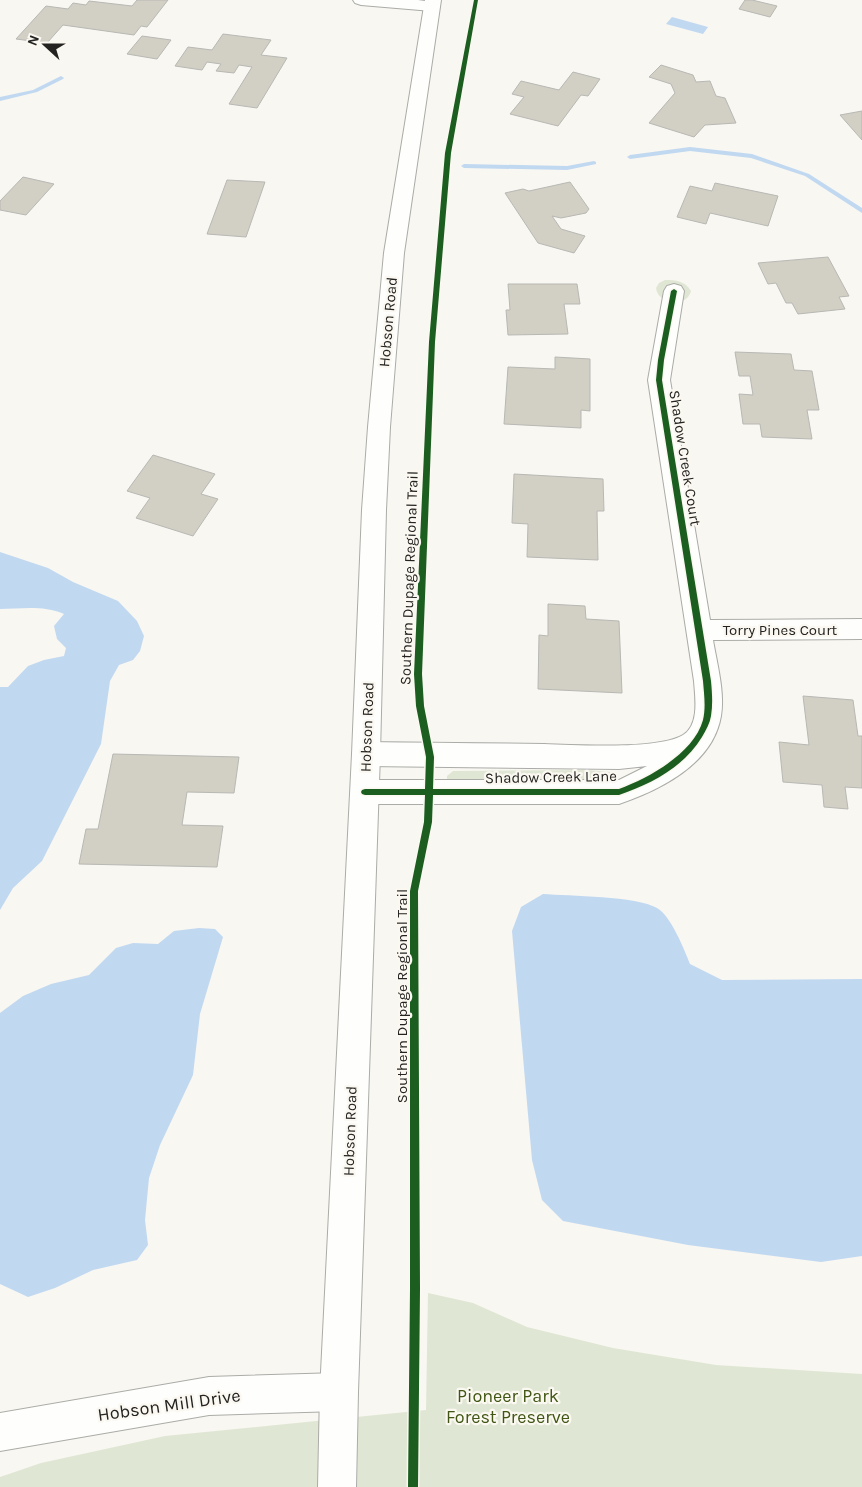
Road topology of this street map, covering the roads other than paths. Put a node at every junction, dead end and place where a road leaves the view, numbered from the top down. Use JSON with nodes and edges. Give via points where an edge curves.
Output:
{"nodes":[{"id":1,"x":361,"y":0,"type":"edge"},
{"id":2,"x":432,"y":3,"type":"edge"},
{"id":3,"x":674,"y":291,"type":"dead end"},
{"id":4,"x":862,"y":629,"type":"edge"},
{"id":5,"x":698,"y":630,"type":"junction"},
{"id":6,"x":692,"y":743,"type":"junction"},
{"id":7,"x":366,"y":754,"type":"junction"},
{"id":8,"x":364,"y":792,"type":"junction"},
{"id":9,"x":339,"y":1392,"type":"junction"},
{"id":10,"x":0,"y":1432,"type":"edge"},
{"id":11,"x":338,"y":1487,"type":"edge"}],
"edges":[{"from":1,"to":2,"type":"main road"},
{"from":2,"to":7,"type":"main road","name":"Hobson Road","via":[[394,253],[386,332],[374,510]]},
{"from":3,"to":5,"type":"main road","name":"Shadow Creek Court","via":[[659,380]]},
{"from":4,"to":5,"type":"main road","name":"Torry Pines Court"},
{"from":5,"to":6,"type":"main road","name":"Shadow Creek Lane","via":[[709,706],[704,727]]},
{"from":6,"to":7,"type":"main road","name":"Shadow Creek Lane","via":[[662,753],[619,757]]},
{"from":6,"to":8,"type":"main road","name":"Shadow Creek Lane","via":[[668,769],[620,792]]},
{"from":7,"to":8,"type":"main road","name":"Hobson Road"},
{"from":8,"to":9,"type":"main road","name":"Hobson Road"},
{"from":9,"to":10,"type":"main road","name":"Hobson Mill Drive","via":[[209,1396]]},
{"from":9,"to":11,"type":"main road","name":"Hobson Road"}]}
